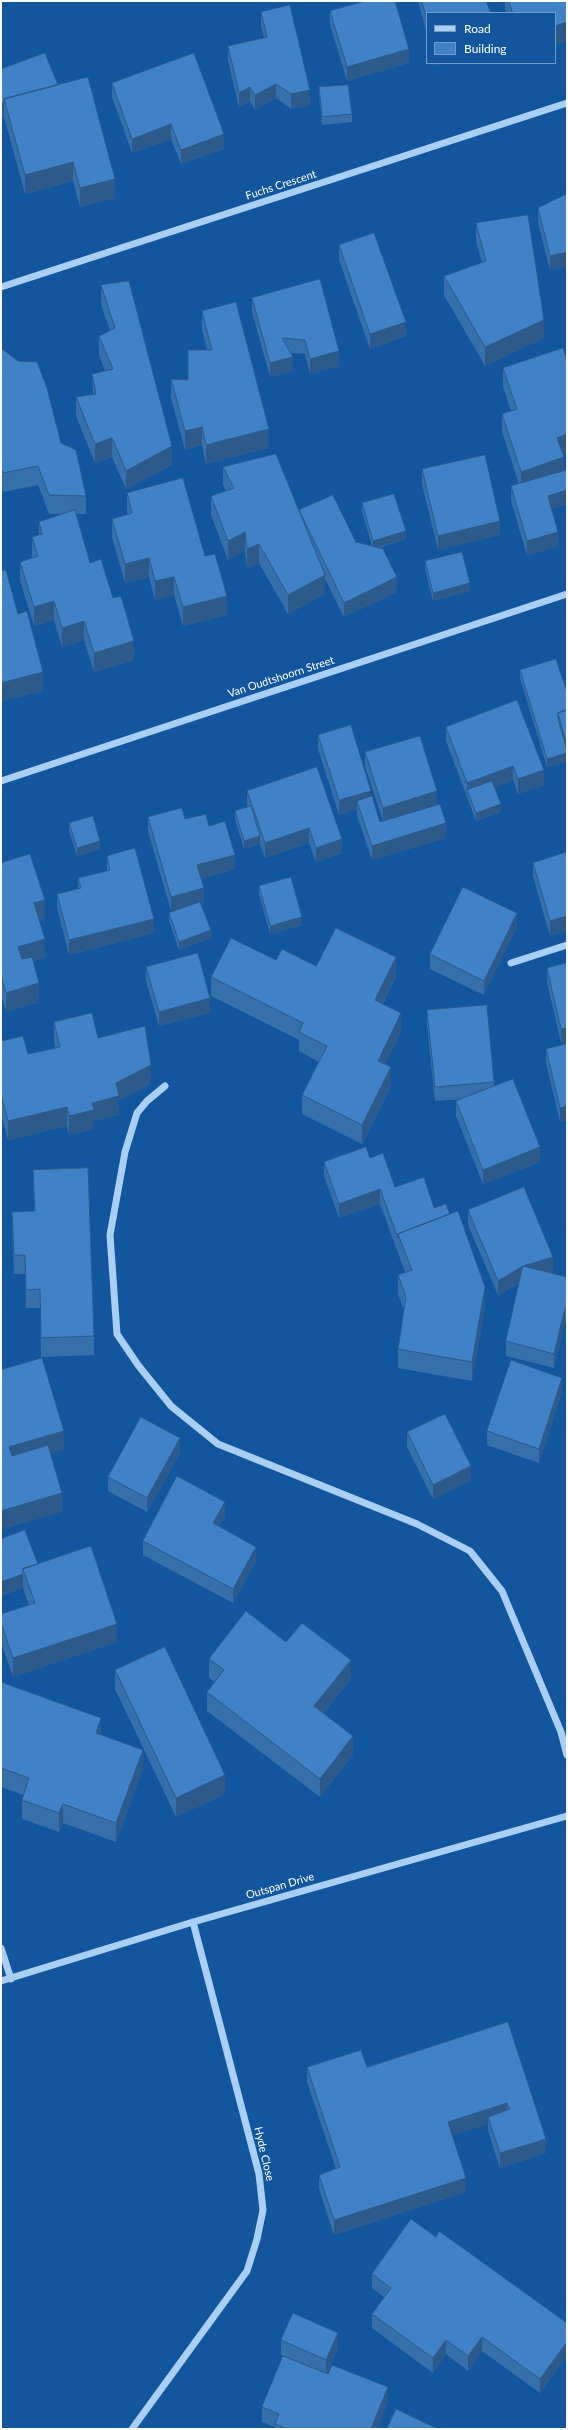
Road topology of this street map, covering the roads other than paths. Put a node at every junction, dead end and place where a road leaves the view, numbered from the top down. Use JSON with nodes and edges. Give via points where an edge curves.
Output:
{"nodes":[{"id":1,"x":567,"y":104,"type":"edge"},
{"id":2,"x":1,"y":287,"type":"edge"},
{"id":3,"x":567,"y":594,"type":"edge"},
{"id":4,"x":1,"y":781,"type":"edge"},
{"id":5,"x":567,"y":945,"type":"edge"},
{"id":6,"x":511,"y":963,"type":"dead end"},
{"id":7,"x":165,"y":1086,"type":"dead end"},
{"id":8,"x":567,"y":1755,"type":"edge"},
{"id":9,"x":567,"y":1816,"type":"edge"},
{"id":10,"x":193,"y":1922,"type":"junction"},
{"id":11,"x":1,"y":1948,"type":"edge"},
{"id":12,"x":11,"y":1979,"type":"junction"},
{"id":13,"x":1,"y":1981,"type":"edge"},
{"id":14,"x":132,"y":2429,"type":"edge"}],
"edges":[{"from":1,"to":2,"type":"street","name":"Fuchs Crescent"},
{"from":3,"to":4,"type":"street","name":"Van Oudtshoorn Street"},
{"from":5,"to":6,"type":"street"},
{"from":7,"to":8,"type":"street","via":[[147,1101],[138,1114],[132,1126],[124,1160],[110,1235],[117,1334],[138,1366],[171,1406],[218,1444],[417,1524],[470,1551],[502,1592],[561,1732]]},
{"from":9,"to":10,"type":"street","name":"Outspan Drive"},
{"from":10,"to":12,"type":"street","name":"Outspan Drive"},
{"from":10,"to":14,"type":"street","name":"Hyde Close","via":[[259,2174],[263,2210],[247,2271]]},
{"from":11,"to":12,"type":"street"},
{"from":12,"to":13,"type":"street","name":"Outspan Drive"}]}
